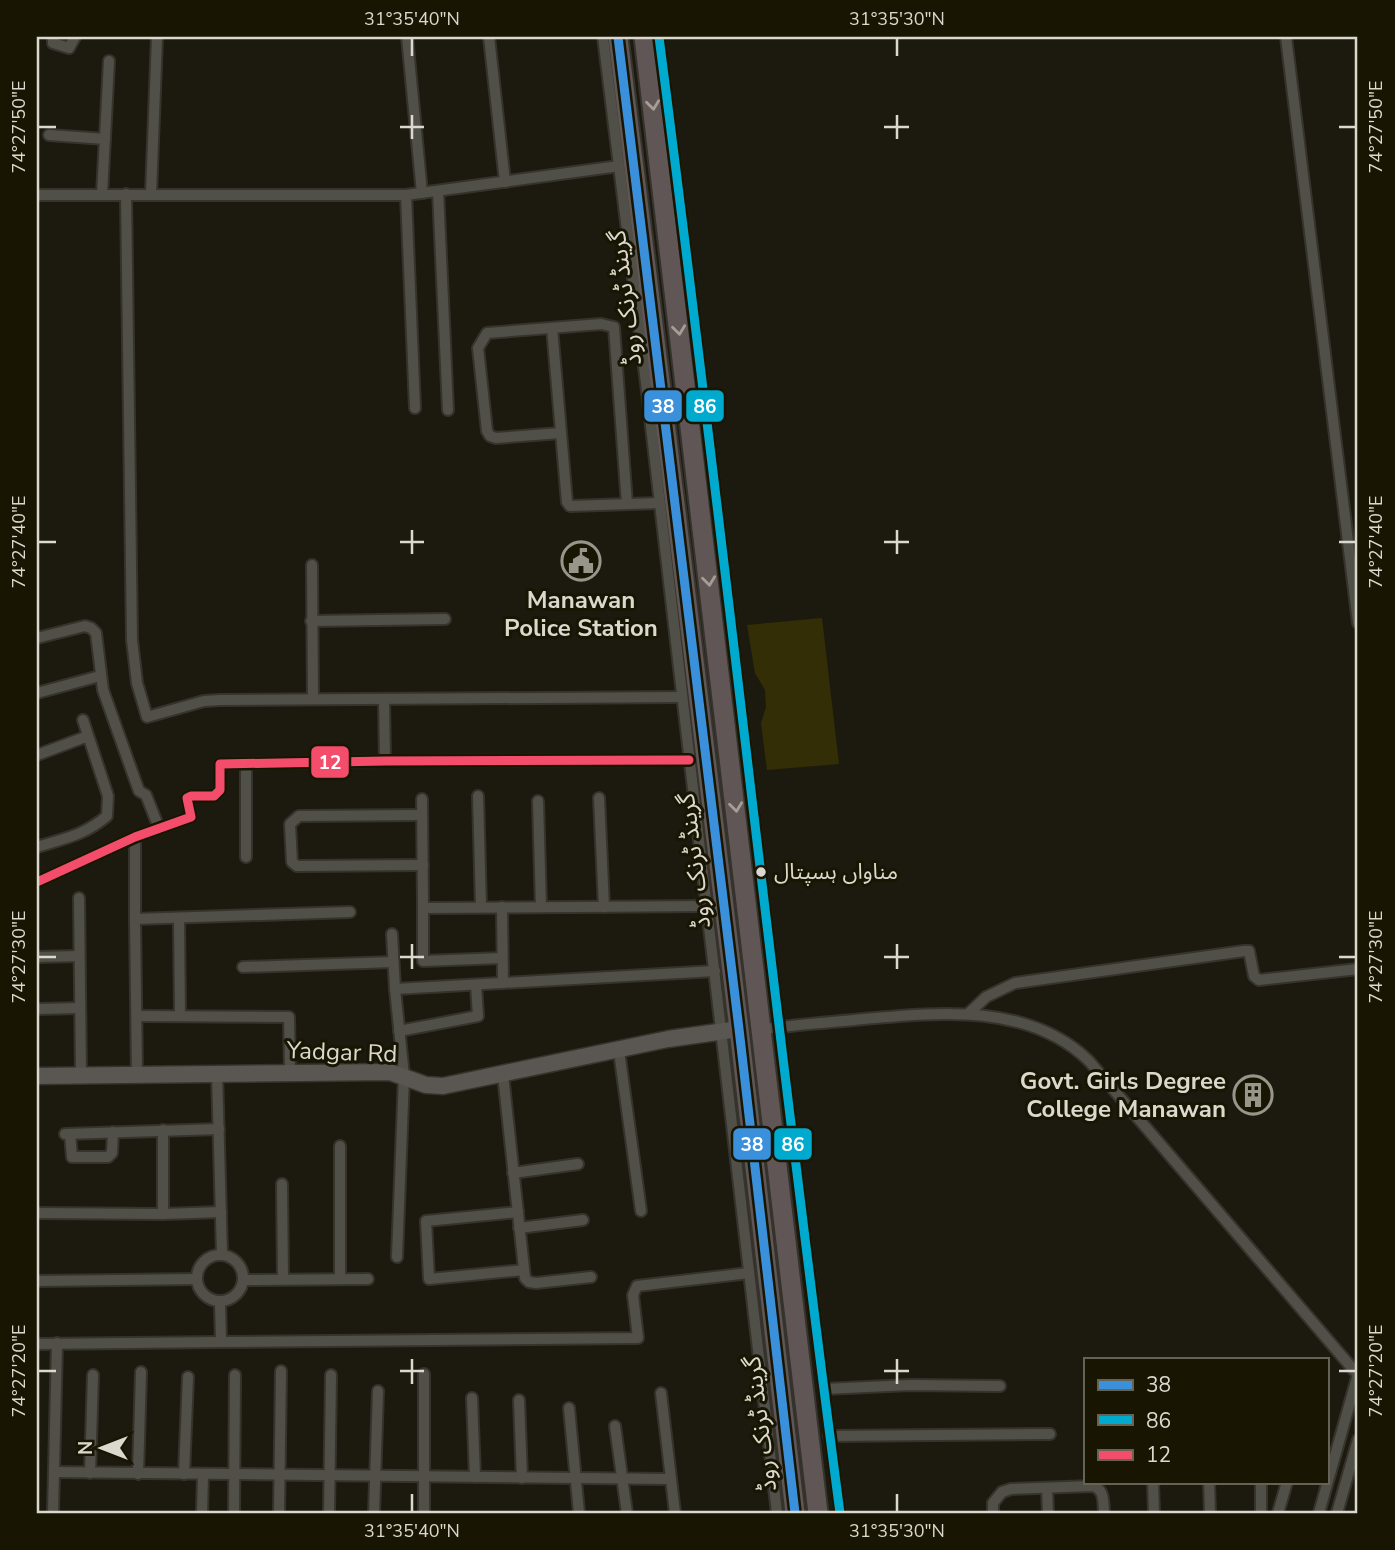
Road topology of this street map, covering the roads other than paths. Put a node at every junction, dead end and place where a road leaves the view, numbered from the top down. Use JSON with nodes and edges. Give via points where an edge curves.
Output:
{"nodes":[{"id":1,"x":53,"y":37,"type":"edge"},
{"id":2,"x":75,"y":37,"type":"edge"},
{"id":3,"x":157,"y":37,"type":"edge"},
{"id":4,"x":407,"y":37,"type":"edge"},
{"id":5,"x":489,"y":37,"type":"edge"},
{"id":6,"x":603,"y":37,"type":"edge"},
{"id":7,"x":618,"y":37,"type":"edge"},
{"id":8,"x":645,"y":37,"type":"edge"},
{"id":9,"x":659,"y":37,"type":"edge"},
{"id":10,"x":1286,"y":37,"type":"edge"},
{"id":11,"x":109,"y":61,"type":"dead end"},
{"id":12,"x":49,"y":135,"type":"dead end"},
{"id":13,"x":105,"y":139,"type":"junction"},
{"id":14,"x":619,"y":166,"type":"junction"},
{"id":15,"x":505,"y":181,"type":"junction"},
{"id":16,"x":438,"y":191,"type":"junction"},
{"id":17,"x":422,"y":193,"type":"junction"},
{"id":18,"x":102,"y":194,"type":"junction"},
{"id":19,"x":126,"y":194,"type":"junction"},
{"id":20,"x":151,"y":194,"type":"junction"},
{"id":21,"x":37,"y":195,"type":"edge"},
{"id":22,"x":406,"y":195,"type":"junction"},
{"id":23,"x":552,"y":328,"type":"junction"},
{"id":24,"x":415,"y":408,"type":"dead end"},
{"id":25,"x":448,"y":410,"type":"dead end"},
{"id":26,"x":561,"y":433,"type":"junction"},
{"id":27,"x":660,"y":503,"type":"junction"},
{"id":28,"x":627,"y":504,"type":"junction"},
{"id":29,"x":712,"y":529,"type":"junction"},
{"id":30,"x":312,"y":565,"type":"dead end"},
{"id":31,"x":1357,"y":598,"type":"edge"},
{"id":32,"x":445,"y":619,"type":"dead end"},
{"id":33,"x":311,"y":621,"type":"junction"},
{"id":34,"x":1358,"y":623,"type":"edge"},
{"id":35,"x":37,"y":638,"type":"edge"},
{"id":36,"x":100,"y":676,"type":"junction"},
{"id":37,"x":37,"y":693,"type":"edge"},
{"id":38,"x":313,"y":699,"type":"junction"},
{"id":39,"x":384,"y":699,"type":"junction"},
{"id":40,"x":723,"y":700,"type":"junction"},
{"id":41,"x":691,"y":701,"type":"junction"},
{"id":42,"x":83,"y":720,"type":"dead end"},
{"id":43,"x":88,"y":736,"type":"junction"},
{"id":44,"x":37,"y":755,"type":"edge"},
{"id":45,"x":689,"y":760,"type":"junction"},
{"id":46,"x":386,"y":761,"type":"junction"},
{"id":47,"x":246,"y":764,"type":"junction"},
{"id":48,"x":478,"y":796,"type":"dead end"},
{"id":49,"x":599,"y":797,"type":"dead end"},
{"id":50,"x":422,"y":799,"type":"dead end"},
{"id":51,"x":538,"y":801,"type":"dead end"},
{"id":52,"x":422,"y":815,"type":"junction"},
{"id":53,"x":159,"y":828,"type":"junction"},
{"id":54,"x":135,"y":837,"type":"junction"},
{"id":55,"x":37,"y":847,"type":"edge"},
{"id":56,"x":246,"y":856,"type":"dead end"},
{"id":57,"x":423,"y":865,"type":"junction"},
{"id":58,"x":37,"y":882,"type":"edge"},
{"id":59,"x":79,"y":898,"type":"dead end"},
{"id":60,"x":707,"y":906,"type":"junction"},
{"id":61,"x":481,"y":907,"type":"junction"},
{"id":62,"x":502,"y":907,"type":"junction"},
{"id":63,"x":541,"y":907,"type":"junction"},
{"id":64,"x":604,"y":907,"type":"junction"},
{"id":65,"x":423,"y":908,"type":"junction"},
{"id":66,"x":350,"y":912,"type":"dead end"},
{"id":67,"x":179,"y":918,"type":"junction"},
{"id":68,"x":135,"y":919,"type":"junction"},
{"id":69,"x":758,"y":921,"type":"junction"},
{"id":70,"x":392,"y":934,"type":"dead end"},
{"id":71,"x":79,"y":956,"type":"junction"},
{"id":72,"x":37,"y":957,"type":"edge"},
{"id":73,"x":502,"y":958,"type":"junction"},
{"id":74,"x":393,"y":962,"type":"junction"},
{"id":75,"x":243,"y":967,"type":"dead end"},
{"id":76,"x":1358,"y":970,"type":"edge"},
{"id":77,"x":715,"y":971,"type":"junction"},
{"id":78,"x":503,"y":983,"type":"junction"},
{"id":79,"x":476,"y":985,"type":"junction"},
{"id":80,"x":395,"y":989,"type":"junction"},
{"id":81,"x":80,"y":1008,"type":"junction"},
{"id":82,"x":37,"y":1009,"type":"edge"},
{"id":83,"x":968,"y":1014,"type":"junction"},
{"id":84,"x":137,"y":1016,"type":"junction"},
{"id":85,"x":180,"y":1016,"type":"junction"},
{"id":86,"x":770,"y":1028,"type":"junction"},
{"id":87,"x":730,"y":1030,"type":"junction"},
{"id":88,"x":399,"y":1031,"type":"junction"},
{"id":89,"x":618,"y":1051,"type":"junction"},
{"id":90,"x":290,"y":1072,"type":"junction"},
{"id":91,"x":217,"y":1073,"type":"junction"},
{"id":92,"x":137,"y":1075,"type":"junction"},
{"id":93,"x":503,"y":1075,"type":"junction"},
{"id":94,"x":37,"y":1076,"type":"edge"},
{"id":95,"x":81,"y":1076,"type":"junction"},
{"id":96,"x":404,"y":1076,"type":"junction"},
{"id":97,"x":219,"y":1129,"type":"junction"},
{"id":98,"x":163,"y":1130,"type":"junction"},
{"id":99,"x":113,"y":1132,"type":"junction"},
{"id":100,"x":340,"y":1146,"type":"dead end"},
{"id":101,"x":578,"y":1164,"type":"dead end"},
{"id":102,"x":513,"y":1173,"type":"junction"},
{"id":103,"x":282,"y":1184,"type":"dead end"},
{"id":104,"x":641,"y":1211,"type":"dead end"},
{"id":105,"x":221,"y":1212,"type":"junction"},
{"id":106,"x":517,"y":1212,"type":"junction"},
{"id":107,"x":37,"y":1213,"type":"edge"},
{"id":108,"x":163,"y":1214,"type":"junction"},
{"id":109,"x":583,"y":1220,"type":"dead end"},
{"id":110,"x":519,"y":1228,"type":"junction"},
{"id":111,"x":222,"y":1255,"type":"junction"},
{"id":112,"x":397,"y":1257,"type":"dead end"},
{"id":113,"x":524,"y":1270,"type":"junction"},
{"id":114,"x":749,"y":1273,"type":"junction"},
{"id":115,"x":591,"y":1277,"type":"dead end"},
{"id":116,"x":197,"y":1279,"type":"junction"},
{"id":117,"x":283,"y":1279,"type":"junction"},
{"id":118,"x":340,"y":1279,"type":"junction"},
{"id":119,"x":368,"y":1279,"type":"dead end"},
{"id":120,"x":244,"y":1280,"type":"junction"},
{"id":121,"x":37,"y":1281,"type":"edge"},
{"id":122,"x":220,"y":1301,"type":"junction"},
{"id":123,"x":221,"y":1342,"type":"junction"},
{"id":124,"x":37,"y":1343,"type":"edge"},
{"id":125,"x":57,"y":1343,"type":"junction"},
{"id":126,"x":281,"y":1371,"type":"dead end"},
{"id":127,"x":141,"y":1372,"type":"dead end"},
{"id":128,"x":424,"y":1374,"type":"dead end"},
{"id":129,"x":93,"y":1375,"type":"dead end"},
{"id":130,"x":235,"y":1375,"type":"dead end"},
{"id":131,"x":331,"y":1375,"type":"dead end"},
{"id":132,"x":1358,"y":1375,"type":"edge"},
{"id":133,"x":188,"y":1377,"type":"dead end"},
{"id":134,"x":1000,"y":1386,"type":"dead end"},
{"id":135,"x":824,"y":1389,"type":"junction"},
{"id":136,"x":378,"y":1391,"type":"dead end"},
{"id":137,"x":662,"y":1393,"type":"dead end"},
{"id":138,"x":472,"y":1398,"type":"dead end"},
{"id":139,"x":519,"y":1400,"type":"dead end"},
{"id":140,"x":569,"y":1408,"type":"dead end"},
{"id":141,"x":615,"y":1426,"type":"dead end"},
{"id":142,"x":1049,"y":1434,"type":"dead end"},
{"id":143,"x":829,"y":1436,"type":"junction"},
{"id":144,"x":1358,"y":1440,"type":"edge"},
{"id":145,"x":55,"y":1472,"type":"junction"},
{"id":146,"x":90,"y":1473,"type":"junction"},
{"id":147,"x":138,"y":1474,"type":"junction"},
{"id":148,"x":184,"y":1474,"type":"junction"},
{"id":149,"x":203,"y":1475,"type":"junction"},
{"id":150,"x":235,"y":1475,"type":"junction"},
{"id":151,"x":281,"y":1475,"type":"junction"},
{"id":152,"x":329,"y":1476,"type":"junction"},
{"id":153,"x":375,"y":1476,"type":"junction"},
{"id":154,"x":425,"y":1477,"type":"junction"},
{"id":155,"x":475,"y":1477,"type":"junction"},
{"id":156,"x":522,"y":1478,"type":"junction"},
{"id":157,"x":574,"y":1478,"type":"junction"},
{"id":158,"x":623,"y":1479,"type":"junction"},
{"id":159,"x":671,"y":1479,"type":"junction"},
{"id":160,"x":1328,"y":1481,"type":"edge"},
{"id":161,"x":1153,"y":1484,"type":"edge"},
{"id":162,"x":1209,"y":1484,"type":"edge"},
{"id":163,"x":1261,"y":1484,"type":"edge"},
{"id":164,"x":1286,"y":1484,"type":"edge"},
{"id":165,"x":1327,"y":1484,"type":"edge"},
{"id":166,"x":1046,"y":1488,"type":"junction"},
{"id":167,"x":53,"y":1513,"type":"edge"},
{"id":168,"x":202,"y":1513,"type":"edge"},
{"id":169,"x":234,"y":1513,"type":"edge"},
{"id":170,"x":279,"y":1513,"type":"edge"},
{"id":171,"x":329,"y":1513,"type":"edge"},
{"id":172,"x":374,"y":1513,"type":"edge"},
{"id":173,"x":424,"y":1513,"type":"edge"},
{"id":174,"x":579,"y":1513,"type":"edge"},
{"id":175,"x":627,"y":1513,"type":"edge"},
{"id":176,"x":676,"y":1513,"type":"edge"},
{"id":177,"x":777,"y":1513,"type":"edge"},
{"id":178,"x":795,"y":1513,"type":"edge"},
{"id":179,"x":818,"y":1513,"type":"edge"},
{"id":180,"x":839,"y":1513,"type":"edge"},
{"id":181,"x":993,"y":1513,"type":"edge"},
{"id":182,"x":1048,"y":1513,"type":"edge"},
{"id":183,"x":1104,"y":1513,"type":"edge"},
{"id":184,"x":1154,"y":1513,"type":"edge"},
{"id":185,"x":1210,"y":1513,"type":"edge"},
{"id":186,"x":1261,"y":1513,"type":"edge"},
{"id":187,"x":1278,"y":1513,"type":"edge"},
{"id":188,"x":1319,"y":1513,"type":"edge"},
{"id":189,"x":1337,"y":1513,"type":"edge"}],
"edges":[{"from":1,"to":2,"type":"street","via":[[52,43],[69,48]]},
{"from":3,"to":20,"type":"street"},
{"from":4,"to":17,"type":"street"},
{"from":5,"to":15,"type":"street"},
{"from":6,"to":14,"type":"street"},
{"from":7,"to":41,"type":"highway","name":"گرینڈ ٹرنک روڈ"},
{"from":8,"to":29,"type":"highway","name":"گرینڈ ٹرنک روڈ","one_way":true},
{"from":9,"to":29,"type":"street"},
{"from":10,"to":31,"type":"street"},
{"from":11,"to":13,"type":"street"},
{"from":12,"to":13,"type":"street"},
{"from":13,"to":18,"type":"street"},
{"from":14,"to":15,"type":"street"},
{"from":14,"to":27,"type":"street"},
{"from":15,"to":16,"type":"street"},
{"from":16,"to":17,"type":"street"},
{"from":16,"to":25,"type":"street"},
{"from":17,"to":22,"type":"street"},
{"from":18,"to":19,"type":"street"},
{"from":18,"to":21,"type":"street"},
{"from":19,"to":20,"type":"street"},
{"from":19,"to":38,"type":"street","via":[[132,640],[146,717],[204,701]]},
{"from":20,"to":22,"type":"street"},
{"from":22,"to":24,"type":"street"},
{"from":23,"to":26,"type":"street"},
{"from":23,"to":26,"type":"street","via":[[490,332],[478,348],[490,436]]},
{"from":23,"to":28,"type":"street","via":[[606,323],[614,327]]},
{"from":26,"to":28,"type":"street","via":[[570,506]]},
{"from":27,"to":28,"type":"street"},
{"from":27,"to":41,"type":"street"},
{"from":29,"to":40,"type":"highway","name":"گرینڈ ٹرنک روڈ","one_way":true},
{"from":29,"to":69,"type":"street"},
{"from":30,"to":33,"type":"street"},
{"from":31,"to":34,"type":"street"},
{"from":32,"to":33,"type":"street"},
{"from":33,"to":38,"type":"street"},
{"from":35,"to":36,"type":"street","via":[[91,628],[96,634]]},
{"from":36,"to":37,"type":"street"},
{"from":36,"to":53,"type":"street","via":[[139,791],[146,795]]},
{"from":38,"to":39,"type":"street"},
{"from":39,"to":41,"type":"street"},
{"from":39,"to":46,"type":"street"},
{"from":40,"to":41,"type":"highway"},
{"from":40,"to":69,"type":"highway","name":"گرینڈ ٹرنک روڈ","one_way":true},
{"from":41,"to":45,"type":"street"},
{"from":41,"to":87,"type":"highway","name":"گرینڈ ٹرنک روڈ"},
{"from":42,"to":43,"type":"street"},
{"from":43,"to":44,"type":"street"},
{"from":43,"to":55,"type":"street","via":[[108,796],[107,816],[72,838]]},
{"from":45,"to":46,"type":"street"},
{"from":45,"to":60,"type":"street"},
{"from":46,"to":47,"type":"street"},
{"from":47,"to":53,"type":"street","via":[[220,764],[220,790],[214,796],[187,798],[191,817]]},
{"from":47,"to":56,"type":"street"},
{"from":48,"to":61,"type":"street"},
{"from":49,"to":64,"type":"street"},
{"from":50,"to":52,"type":"street"},
{"from":51,"to":63,"type":"street"},
{"from":52,"to":57,"type":"street"},
{"from":52,"to":57,"type":"street","via":[[299,816],[290,824],[292,862],[297,866]]},
{"from":53,"to":54,"type":"street"},
{"from":54,"to":58,"type":"street"},
{"from":54,"to":68,"type":"street"},
{"from":57,"to":65,"type":"street"},
{"from":59,"to":71,"type":"street"},
{"from":60,"to":64,"type":"street"},
{"from":60,"to":77,"type":"street"},
{"from":61,"to":62,"type":"street"},
{"from":61,"to":65,"type":"street"},
{"from":62,"to":63,"type":"street"},
{"from":62,"to":73,"type":"street"},
{"from":63,"to":64,"type":"street"},
{"from":65,"to":73,"type":"street","via":[[423,961]]},
{"from":66,"to":67,"type":"street"},
{"from":67,"to":68,"type":"street"},
{"from":67,"to":85,"type":"street"},
{"from":68,"to":84,"type":"street"},
{"from":69,"to":86,"type":"highway","name":"گرینڈ ٹرنک روڈ"},
{"from":70,"to":74,"type":"street"},
{"from":71,"to":72,"type":"street"},
{"from":71,"to":81,"type":"street"},
{"from":73,"to":78,"type":"street"},
{"from":74,"to":75,"type":"street"},
{"from":74,"to":80,"type":"street"},
{"from":76,"to":83,"type":"street","via":[[1259,980],[1254,976],[1252,955],[1244,951],[1015,983],[986,997]]},
{"from":77,"to":78,"type":"street"},
{"from":77,"to":87,"type":"street"},
{"from":78,"to":79,"type":"street"},
{"from":79,"to":80,"type":"street"},
{"from":79,"to":88,"type":"street","via":[[478,1016]]},
{"from":80,"to":88,"type":"street"},
{"from":81,"to":82,"type":"street"},
{"from":81,"to":95,"type":"street"},
{"from":83,"to":86,"type":"street"},
{"from":83,"to":132,"type":"street","via":[[1010,1019],[1077,1049]]},
{"from":84,"to":85,"type":"street"},
{"from":84,"to":92,"type":"street"},
{"from":85,"to":90,"type":"street","via":[[289,1017]]},
{"from":86,"to":135,"type":"street"},
{"from":86,"to":179,"type":"highway","name":"گرینڈ ٹرنک روڈ"},
{"from":87,"to":89,"type":"street","name":"Yadgar Rd"},
{"from":87,"to":114,"type":"street"},
{"from":87,"to":178,"type":"highway","name":"گرینڈ ٹرنک روڈ"},
{"from":88,"to":96,"type":"street"},
{"from":89,"to":93,"type":"street","name":"Yadgar Rd"},
{"from":89,"to":104,"type":"street"},
{"from":90,"to":91,"type":"street","name":"Yadgar Rd"},
{"from":90,"to":96,"type":"street","name":"Yadgar Rd","via":[[390,1072]]},
{"from":91,"to":92,"type":"street","name":"Yadgar Rd"},
{"from":91,"to":97,"type":"street"},
{"from":92,"to":95,"type":"street","name":"Yadgar Rd"},
{"from":93,"to":96,"type":"street","name":"Yadgar Rd","via":[[443,1086]]},
{"from":93,"to":102,"type":"street"},
{"from":94,"to":95,"type":"street","name":"Yadgar Rd"},
{"from":96,"to":112,"type":"street"},
{"from":97,"to":98,"type":"street"},
{"from":97,"to":105,"type":"street"},
{"from":98,"to":99,"type":"street"},
{"from":98,"to":108,"type":"street"},
{"from":99,"to":99,"type":"street","via":[[108,1157],[72,1157],[67,1134]]},
{"from":100,"to":118,"type":"street"},
{"from":101,"to":102,"type":"street"},
{"from":102,"to":106,"type":"street"},
{"from":103,"to":117,"type":"street"},
{"from":105,"to":108,"type":"street"},
{"from":105,"to":111,"type":"street"},
{"from":106,"to":110,"type":"street"},
{"from":106,"to":113,"type":"street","via":[[426,1221],[429,1279]]},
{"from":107,"to":108,"type":"street"},
{"from":109,"to":110,"type":"street"},
{"from":110,"to":113,"type":"street"},
{"from":111,"to":116,"type":"street","via":[[207,1259]]},
{"from":111,"to":120,"type":"street","via":[[240,1266]]},
{"from":113,"to":115,"type":"street","via":[[525,1278],[536,1283]]},
{"from":114,"to":123,"type":"street","via":[[637,1286],[633,1294],[638,1338]]},
{"from":114,"to":177,"type":"street"},
{"from":116,"to":121,"type":"street"},
{"from":116,"to":122,"type":"street","via":[[202,1292]]},
{"from":117,"to":118,"type":"street"},
{"from":117,"to":120,"type":"street"},
{"from":118,"to":119,"type":"street"},
{"from":120,"to":122,"type":"street","via":[[233,1298]]},
{"from":122,"to":123,"type":"street"},
{"from":123,"to":125,"type":"street"},
{"from":124,"to":125,"type":"street"},
{"from":125,"to":145,"type":"street"},
{"from":126,"to":151,"type":"street"},
{"from":127,"to":147,"type":"street"},
{"from":128,"to":154,"type":"street"},
{"from":129,"to":146,"type":"street"},
{"from":130,"to":150,"type":"street"},
{"from":131,"to":152,"type":"street"},
{"from":132,"to":160,"type":"street"},
{"from":133,"to":148,"type":"street"},
{"from":134,"to":135,"type":"street"},
{"from":135,"to":143,"type":"street"},
{"from":136,"to":153,"type":"street"},
{"from":137,"to":159,"type":"street"},
{"from":138,"to":155,"type":"street"},
{"from":139,"to":156,"type":"street"},
{"from":140,"to":157,"type":"street"},
{"from":141,"to":158,"type":"street"},
{"from":142,"to":143,"type":"street"},
{"from":143,"to":180,"type":"street"},
{"from":144,"to":189,"type":"street"},
{"from":145,"to":146,"type":"street"},
{"from":145,"to":167,"type":"street"},
{"from":146,"to":147,"type":"street"},
{"from":147,"to":148,"type":"street"},
{"from":148,"to":149,"type":"street"},
{"from":149,"to":150,"type":"street"},
{"from":149,"to":168,"type":"street"},
{"from":150,"to":151,"type":"street"},
{"from":150,"to":169,"type":"street"},
{"from":151,"to":152,"type":"street"},
{"from":151,"to":170,"type":"street"},
{"from":152,"to":153,"type":"street"},
{"from":152,"to":171,"type":"street"},
{"from":153,"to":154,"type":"street"},
{"from":153,"to":172,"type":"street"},
{"from":154,"to":155,"type":"street"},
{"from":154,"to":173,"type":"street"},
{"from":155,"to":156,"type":"street"},
{"from":156,"to":157,"type":"street"},
{"from":157,"to":158,"type":"street"},
{"from":157,"to":174,"type":"street"},
{"from":158,"to":159,"type":"street"},
{"from":158,"to":175,"type":"street"},
{"from":159,"to":176,"type":"street"},
{"from":161,"to":184,"type":"street"},
{"from":162,"to":185,"type":"street"},
{"from":163,"to":186,"type":"street"},
{"from":164,"to":187,"type":"street"},
{"from":165,"to":188,"type":"street"},
{"from":166,"to":181,"type":"street","via":[[1002,1492],[993,1503]]},
{"from":166,"to":182,"type":"street"},
{"from":166,"to":183,"type":"street","via":[[1097,1487],[1103,1495]]}]}
